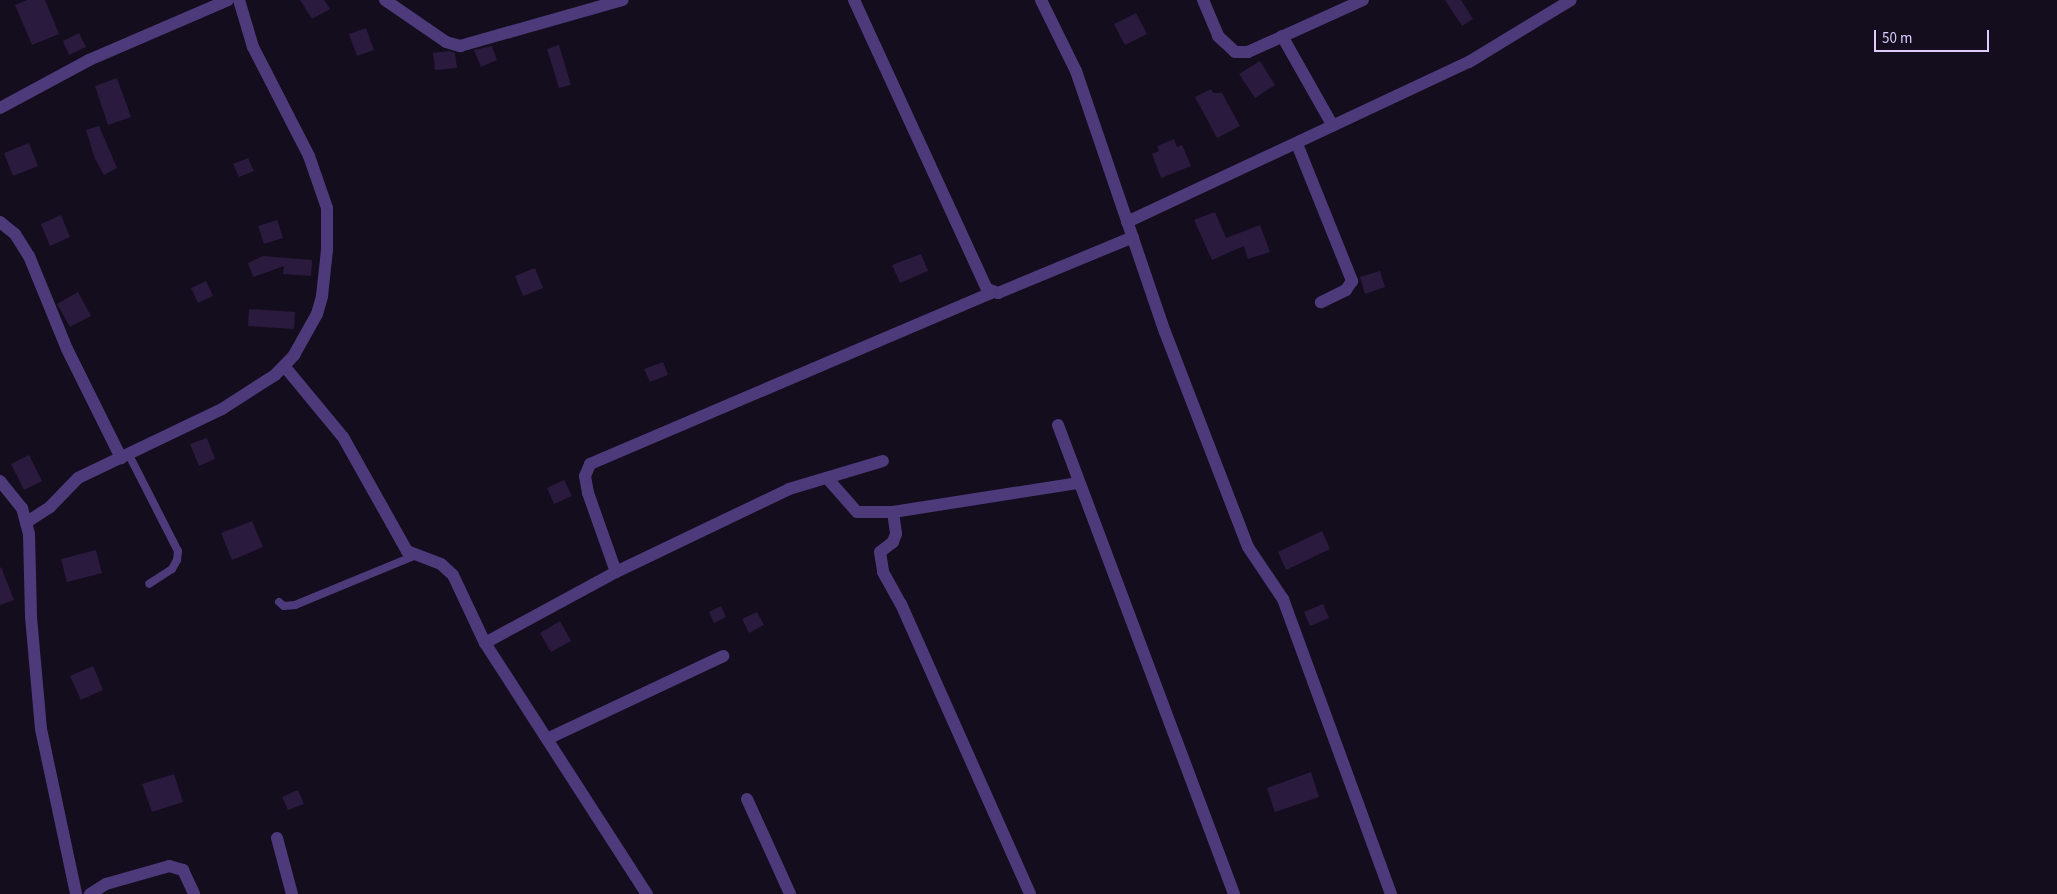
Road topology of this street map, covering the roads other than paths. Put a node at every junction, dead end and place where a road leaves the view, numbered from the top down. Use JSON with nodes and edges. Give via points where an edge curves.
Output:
{"nodes":[{"id":1,"x":228,"y":0,"type":"edge"},
{"id":2,"x":239,"y":0,"type":"edge"},
{"id":3,"x":385,"y":0,"type":"edge"},
{"id":4,"x":623,"y":0,"type":"edge"},
{"id":5,"x":854,"y":0,"type":"edge"},
{"id":6,"x":1041,"y":0,"type":"edge"},
{"id":7,"x":1203,"y":0,"type":"edge"},
{"id":8,"x":1363,"y":0,"type":"edge"},
{"id":9,"x":1571,"y":0,"type":"edge"},
{"id":10,"x":1282,"y":36,"type":"junction"},
{"id":11,"x":0,"y":108,"type":"edge"},
{"id":12,"x":1333,"y":126,"type":"junction"},
{"id":13,"x":1297,"y":144,"type":"junction"},
{"id":14,"x":0,"y":222,"type":"edge"},
{"id":15,"x":1128,"y":222,"type":"junction"},
{"id":16,"x":1132,"y":237,"type":"junction"},
{"id":17,"x":991,"y":293,"type":"junction"},
{"id":18,"x":1321,"y":302,"type":"dead end"},
{"id":19,"x":285,"y":367,"type":"junction"},
{"id":20,"x":1058,"y":426,"type":"dead end"},
{"id":21,"x":125,"y":457,"type":"junction"},
{"id":22,"x":883,"y":461,"type":"dead end"},
{"id":23,"x":826,"y":478,"type":"junction"},
{"id":24,"x":0,"y":481,"type":"edge"},
{"id":25,"x":1080,"y":483,"type":"junction"},
{"id":26,"x":893,"y":512,"type":"junction"},
{"id":27,"x":27,"y":522,"type":"junction"},
{"id":28,"x":414,"y":556,"type":"junction"},
{"id":29,"x":616,"y":572,"type":"junction"},
{"id":30,"x":149,"y":584,"type":"dead end"},
{"id":31,"x":279,"y":602,"type":"dead end"},
{"id":32,"x":485,"y":643,"type":"junction"},
{"id":33,"x":723,"y":656,"type":"dead end"},
{"id":34,"x":547,"y":739,"type":"junction"},
{"id":35,"x":747,"y":799,"type":"dead end"},
{"id":36,"x":277,"y":838,"type":"dead end"},
{"id":37,"x":76,"y":894,"type":"edge"},
{"id":38,"x":90,"y":894,"type":"edge"},
{"id":39,"x":194,"y":894,"type":"edge"},
{"id":40,"x":292,"y":894,"type":"edge"},
{"id":41,"x":647,"y":894,"type":"edge"},
{"id":42,"x":790,"y":894,"type":"edge"},
{"id":43,"x":1030,"y":894,"type":"edge"},
{"id":44,"x":1234,"y":894,"type":"edge"},
{"id":45,"x":1390,"y":894,"type":"edge"}],
"edges":[{"from":1,"to":11,"type":"street","via":[[89,60]]},
{"from":2,"to":19,"type":"street","via":[[244,23],[265,74],[309,156],[327,208],[329,224],[320,305]]},
{"from":3,"to":4,"type":"street","via":[[446,42],[460,46]]},
{"from":5,"to":17,"type":"street"},
{"from":6,"to":15,"type":"street","via":[[1076,71]]},
{"from":7,"to":10,"type":"street","via":[[1218,36],[1235,52],[1248,52]]},
{"from":8,"to":10,"type":"street"},
{"from":9,"to":12,"type":"street","via":[[1468,62]]},
{"from":10,"to":12,"type":"street"},
{"from":12,"to":13,"type":"street"},
{"from":13,"to":15,"type":"street"},
{"from":13,"to":18,"type":"street","via":[[1352,280],[1346,290]]},
{"from":14,"to":21,"type":"street","via":[[15,234],[29,256],[67,348]]},
{"from":15,"to":16,"type":"street"},
{"from":16,"to":17,"type":"street","via":[[998,293]]},
{"from":16,"to":45,"type":"street","via":[[1248,547],[1283,599]]},
{"from":17,"to":29,"type":"street","via":[[590,464],[585,476],[588,493]]},
{"from":19,"to":21,"type":"street","via":[[222,409]]},
{"from":19,"to":28,"type":"street","via":[[338,430],[399,540]]},
{"from":20,"to":25,"type":"street"},
{"from":21,"to":27,"type":"street","via":[[78,478],[50,507]]},
{"from":21,"to":30,"type":"lane","via":[[178,551],[172,568]]},
{"from":22,"to":23,"type":"street"},
{"from":23,"to":26,"type":"street","via":[[857,512]]},
{"from":23,"to":29,"type":"street","via":[[789,489]]},
{"from":24,"to":27,"type":"street","via":[[22,508]]},
{"from":25,"to":26,"type":"street"},
{"from":25,"to":44,"type":"street"},
{"from":26,"to":43,"type":"street","via":[[896,534],[893,542],[880,552],[883,572],[902,604]]},
{"from":27,"to":37,"type":"street","via":[[41,729]]},
{"from":28,"to":31,"type":"lane","via":[[295,605],[284,606]]},
{"from":28,"to":32,"type":"street","via":[[441,564],[453,575]]},
{"from":29,"to":32,"type":"street"},
{"from":32,"to":34,"type":"street"},
{"from":33,"to":34,"type":"street"},
{"from":34,"to":41,"type":"street"},
{"from":35,"to":42,"type":"street"},
{"from":36,"to":40,"type":"street"},
{"from":38,"to":39,"type":"street","via":[[106,884],[170,866],[183,870]]}]}
